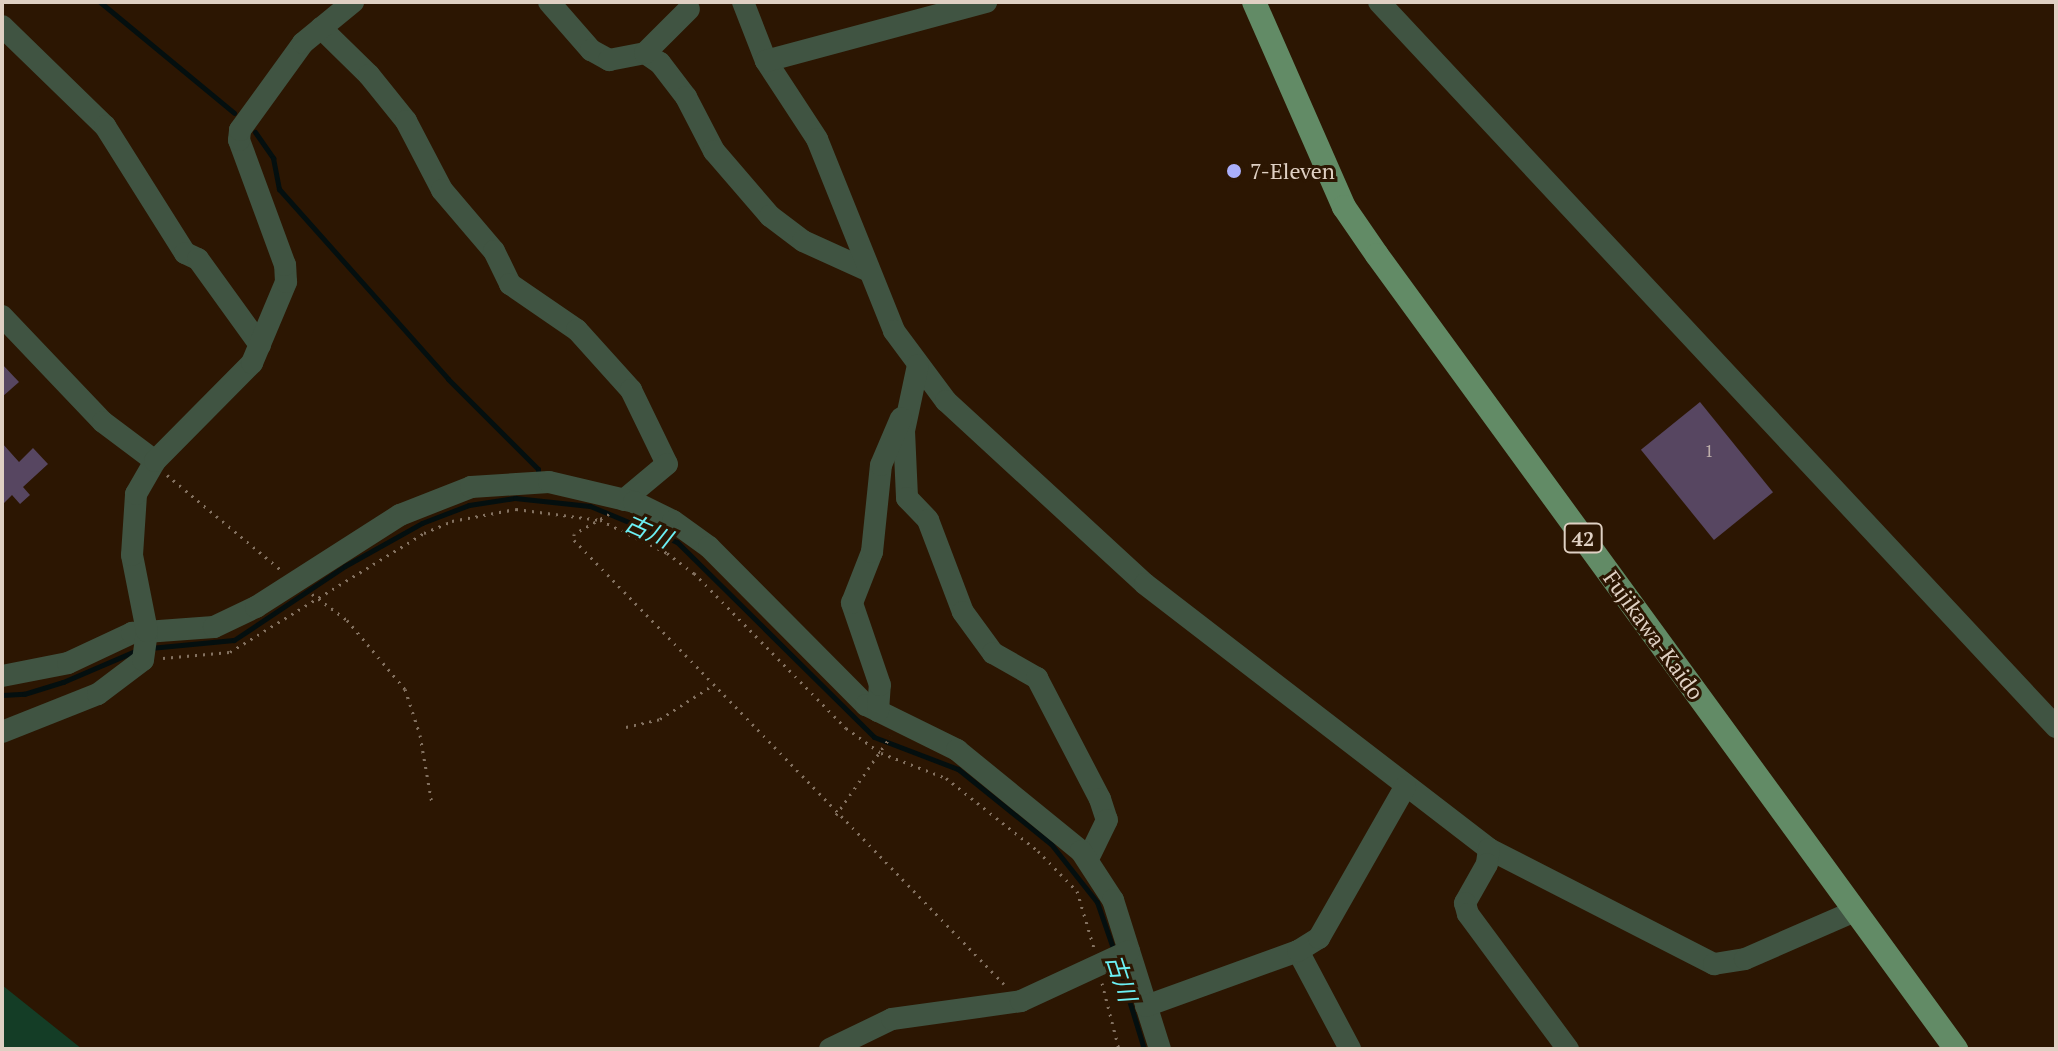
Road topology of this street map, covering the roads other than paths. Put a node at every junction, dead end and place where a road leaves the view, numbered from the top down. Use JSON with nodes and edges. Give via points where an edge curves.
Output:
{"nodes":[{"id":1,"x":549,"y":2,"type":"edge"},
{"id":2,"x":743,"y":2,"type":"edge"},
{"id":3,"x":986,"y":2,"type":"edge"},
{"id":4,"x":1254,"y":2,"type":"edge"},
{"id":5,"x":1379,"y":2,"type":"edge"},
{"id":6,"x":346,"y":4,"type":"edge"},
{"id":7,"x":689,"y":9,"type":"dead end"},
{"id":8,"x":2,"y":26,"type":"edge"},
{"id":9,"x":321,"y":28,"type":"junction"},
{"id":10,"x":645,"y":53,"type":"junction"},
{"id":11,"x":766,"y":61,"type":"junction"},
{"id":12,"x":869,"y":271,"type":"junction"},
{"id":13,"x":2,"y":316,"type":"edge"},
{"id":14,"x":260,"y":345,"type":"junction"},
{"id":15,"x":918,"y":365,"type":"junction"},
{"id":16,"x":908,"y":399,"type":"junction"},
{"id":17,"x":155,"y":461,"type":"junction"},
{"id":18,"x":624,"y":500,"type":"junction"},
{"id":19,"x":145,"y":646,"type":"junction"},
{"id":20,"x":2,"y":676,"type":"edge"},
{"id":21,"x":878,"y":711,"type":"junction"},
{"id":22,"x":2056,"y":727,"type":"edge"},
{"id":23,"x":2,"y":732,"type":"edge"},
{"id":24,"x":1405,"y":787,"type":"junction"},
{"id":25,"x":1489,"y":849,"type":"junction"},
{"id":26,"x":1091,"y":853,"type":"dead end"},
{"id":27,"x":1855,"y":911,"type":"junction"},
{"id":28,"x":1298,"y":951,"type":"junction"},
{"id":29,"x":1114,"y":956,"type":"junction"},
{"id":30,"x":1146,"y":1006,"type":"junction"},
{"id":31,"x":830,"y":1049,"type":"edge"},
{"id":32,"x":1160,"y":1049,"type":"edge"},
{"id":33,"x":1350,"y":1049,"type":"edge"},
{"id":34,"x":1568,"y":1049,"type":"edge"},
{"id":35,"x":1956,"y":1049,"type":"edge"}],
"edges":[{"from":1,"to":10,"type":"street","via":[[591,50],[609,60]]},
{"from":2,"to":11,"type":"street"},
{"from":3,"to":11,"type":"street"},
{"from":4,"to":27,"type":"main road","name":"Fujikawa-Kaido","number":"42","via":[[1344,207]]},
{"from":5,"to":22,"type":"street"},
{"from":6,"to":9,"type":"street"},
{"from":7,"to":10,"type":"street"},
{"from":8,"to":14,"type":"street","via":[[105,126],[185,253],[198,259]]},
{"from":9,"to":14,"type":"street","via":[[274,78],[240,130],[239,140],[285,265],[279,305]]},
{"from":9,"to":18,"type":"street","via":[[406,121],[442,190],[494,251],[510,284],[577,330],[631,390],[667,464]]},
{"from":10,"to":12,"type":"street","via":[[686,97],[714,151],[770,216],[803,241]]},
{"from":11,"to":12,"type":"street","via":[[817,139]]},
{"from":12,"to":15,"type":"street","via":[[894,331]]},
{"from":13,"to":17,"type":"street","via":[[103,422]]},
{"from":14,"to":17,"type":"street","via":[[252,363]]},
{"from":15,"to":16,"type":"street"},
{"from":15,"to":24,"type":"street","via":[[979,433],[1145,584]]},
{"from":16,"to":21,"type":"street","via":[[881,465],[872,552],[852,603],[880,685]]},
{"from":16,"to":26,"type":"street","via":[[907,498],[928,520],[963,612],[993,653],[1037,678],[1072,745],[1106,812],[1105,828]]},
{"from":17,"to":19,"type":"street","via":[[136,494],[132,525]]},
{"from":18,"to":19,"type":"street","via":[[549,482],[471,487],[400,515],[256,607],[214,627]]},
{"from":18,"to":21,"type":"street","via":[[673,521],[709,547],[847,689]]},
{"from":19,"to":20,"type":"street"},
{"from":19,"to":23,"type":"street","via":[[98,694]]},
{"from":21,"to":29,"type":"street","via":[[970,759],[1081,851],[1107,886]]},
{"from":24,"to":25,"type":"street"},
{"from":24,"to":28,"type":"street","via":[[1353,874],[1329,929]]},
{"from":25,"to":27,"type":"street","via":[[1714,964],[1745,959]]},
{"from":25,"to":34,"type":"street","via":[[1487,864],[1465,903],[1468,914]]},
{"from":27,"to":35,"type":"main road","name":"Fujikawa-Kaido","number":"42"},
{"from":28,"to":30,"type":"street"},
{"from":28,"to":33,"type":"street"},
{"from":29,"to":30,"type":"street"},
{"from":29,"to":31,"type":"street","via":[[1021,1001],[892,1019]]},
{"from":30,"to":32,"type":"street"}]}
